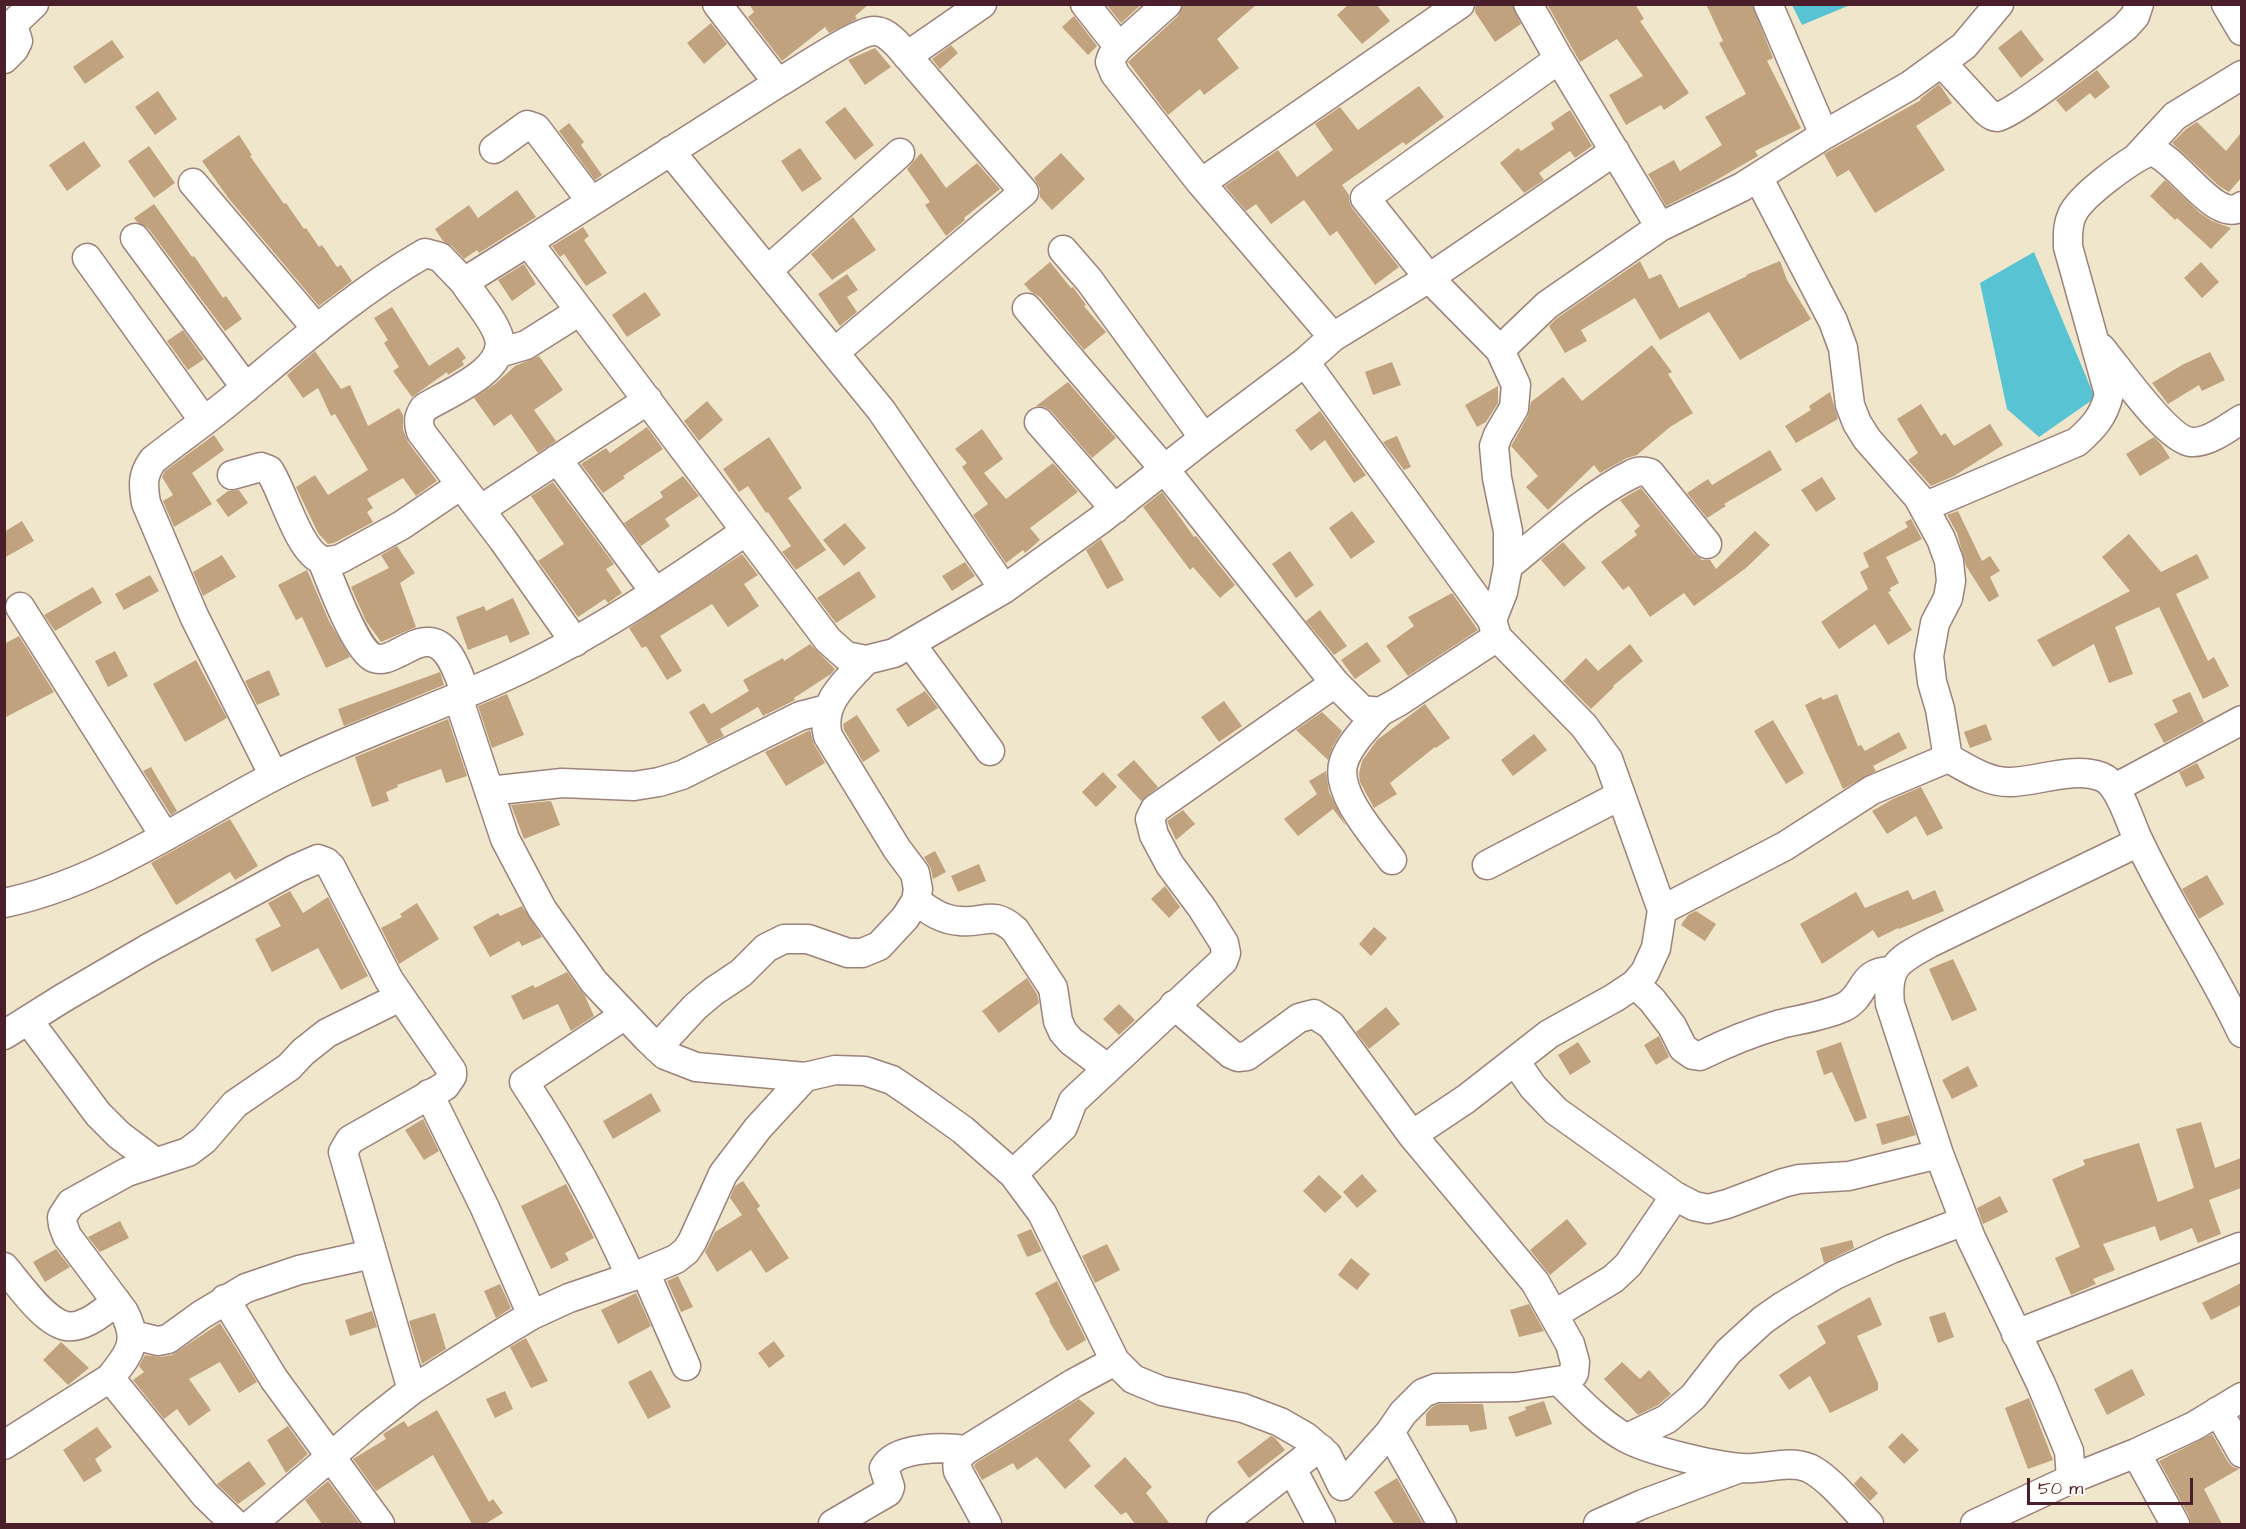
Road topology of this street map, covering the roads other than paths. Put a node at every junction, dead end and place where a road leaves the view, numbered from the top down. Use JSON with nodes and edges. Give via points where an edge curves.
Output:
{"nodes":[{"id":1,"x":34,"y":4,"type":"edge"},
{"id":2,"x":717,"y":4,"type":"edge"},
{"id":3,"x":982,"y":4,"type":"edge"},
{"id":4,"x":1085,"y":4,"type":"edge"},
{"id":5,"x":1167,"y":4,"type":"edge"},
{"id":6,"x":1460,"y":4,"type":"edge"},
{"id":7,"x":1528,"y":4,"type":"edge"},
{"id":8,"x":1768,"y":4,"type":"edge"},
{"id":9,"x":1999,"y":4,"type":"edge"},
{"id":10,"x":2139,"y":4,"type":"edge"},
{"id":11,"x":2226,"y":4,"type":"edge"},
{"id":12,"x":2241,"y":31,"type":"edge"},
{"id":13,"x":1119,"y":46,"type":"junction"},
{"id":14,"x":907,"y":56,"type":"junction"},
{"id":15,"x":4,"y":59,"type":"edge"},
{"id":16,"x":1559,"y":59,"type":"junction"},
{"id":17,"x":1942,"y":63,"type":"junction"},
{"id":18,"x":2241,"y":75,"type":"edge"},
{"id":19,"x":778,"y":83,"type":"junction"},
{"id":20,"x":1824,"y":135,"type":"junction"},
{"id":21,"x":494,"y":148,"type":"dead end"},
{"id":22,"x":670,"y":151,"type":"junction"},
{"id":23,"x":1615,"y":151,"type":"junction"},
{"id":24,"x":900,"y":153,"type":"dead end"},
{"id":25,"x":2139,"y":156,"type":"junction"},
{"id":26,"x":1758,"y":177,"type":"junction"},
{"id":27,"x":193,"y":183,"type":"dead end"},
{"id":28,"x":1201,"y":183,"type":"junction"},
{"id":29,"x":591,"y":201,"type":"junction"},
{"id":30,"x":2241,"y":206,"type":"edge"},
{"id":31,"x":1660,"y":227,"type":"junction"},
{"id":32,"x":135,"y":238,"type":"dead end"},
{"id":33,"x":528,"y":242,"type":"junction"},
{"id":34,"x":1063,"y":250,"type":"dead end"},
{"id":35,"x":87,"y":258,"type":"dead end"},
{"id":36,"x":768,"y":270,"type":"junction"},
{"id":37,"x":1429,"y":278,"type":"junction"},
{"id":38,"x":464,"y":282,"type":"junction"},
{"id":39,"x":1027,"y":308,"type":"dead end"},
{"id":40,"x":580,"y":310,"type":"junction"},
{"id":41,"x":317,"y":329,"type":"junction"},
{"id":42,"x":1333,"y":337,"type":"junction"},
{"id":43,"x":2096,"y":341,"type":"junction"},
{"id":44,"x":1500,"y":350,"type":"junction"},
{"id":45,"x":835,"y":352,"type":"junction"},
{"id":46,"x":499,"y":353,"type":"junction"},
{"id":47,"x":1305,"y":362,"type":"junction"},
{"id":48,"x":246,"y":388,"type":"junction"},
{"id":49,"x":648,"y":400,"type":"junction"},
{"id":50,"x":2241,"y":419,"type":"edge"},
{"id":51,"x":204,"y":421,"type":"junction"},
{"id":52,"x":1039,"y":422,"type":"dead end"},
{"id":53,"x":1204,"y":438,"type":"junction"},
{"id":54,"x":557,"y":459,"type":"junction"},
{"id":55,"x":1165,"y":470,"type":"junction"},
{"id":56,"x":232,"y":475,"type":"dead end"},
{"id":57,"x":461,"y":485,"type":"junction"},
{"id":58,"x":1924,"y":507,"type":"junction"},
{"id":59,"x":1115,"y":508,"type":"junction"},
{"id":60,"x":480,"y":510,"type":"junction"},
{"id":61,"x":747,"y":531,"type":"junction"},
{"id":62,"x":1707,"y":544,"type":"dead end"},
{"id":63,"x":322,"y":561,"type":"junction"},
{"id":64,"x":1508,"y":566,"type":"junction"},
{"id":65,"x":1004,"y":589,"type":"junction"},
{"id":66,"x":655,"y":592,"type":"junction"},
{"id":67,"x":20,"y":607,"type":"dead end"},
{"id":68,"x":1494,"y":628,"type":"junction"},
{"id":69,"x":574,"y":642,"type":"junction"},
{"id":70,"x":911,"y":644,"type":"junction"},
{"id":71,"x":866,"y":660,"type":"junction"},
{"id":72,"x":1335,"y":683,"type":"junction"},
{"id":73,"x":462,"y":695,"type":"junction"},
{"id":74,"x":827,"y":709,"type":"junction"},
{"id":75,"x":1380,"y":712,"type":"junction"},
{"id":76,"x":2241,"y":720,"type":"edge"},
{"id":77,"x":990,"y":751,"type":"dead end"},
{"id":78,"x":1948,"y":758,"type":"junction"},
{"id":79,"x":274,"y":776,"type":"junction"},
{"id":80,"x":2115,"y":788,"type":"junction"},
{"id":81,"x":489,"y":790,"type":"junction"},
{"id":82,"x":1621,"y":795,"type":"junction"},
{"id":83,"x":164,"y":835,"type":"junction"},
{"id":84,"x":2139,"y":842,"type":"junction"},
{"id":85,"x":1392,"y":860,"type":"dead end"},
{"id":86,"x":1487,"y":865,"type":"dead end"},
{"id":87,"x":916,"y":902,"type":"junction"},
{"id":88,"x":4,"y":903,"type":"edge"},
{"id":89,"x":1662,"y":910,"type":"junction"},
{"id":90,"x":1892,"y":970,"type":"junction"},
{"id":91,"x":1635,"y":984,"type":"junction"},
{"id":92,"x":400,"y":997,"type":"junction"},
{"id":93,"x":1174,"y":1005,"type":"junction"},
{"id":94,"x":625,"y":1015,"type":"junction"},
{"id":95,"x":28,"y":1020,"type":"junction"},
{"id":96,"x":2241,"y":1033,"type":"edge"},
{"id":97,"x":4,"y":1035,"type":"edge"},
{"id":98,"x":657,"y":1048,"type":"junction"},
{"id":99,"x":1515,"y":1061,"type":"junction"},
{"id":100,"x":1107,"y":1068,"type":"junction"},
{"id":101,"x":805,"y":1077,"type":"junction"},
{"id":102,"x":429,"y":1095,"type":"junction"},
{"id":103,"x":1412,"y":1135,"type":"junction"},
{"id":104,"x":1939,"y":1154,"type":"junction"},
{"id":105,"x":155,"y":1162,"type":"junction"},
{"id":106,"x":1013,"y":1174,"type":"junction"},
{"id":107,"x":1676,"y":1196,"type":"junction"},
{"id":108,"x":1964,"y":1221,"type":"junction"},
{"id":109,"x":2241,"y":1247,"type":"edge"},
{"id":110,"x":372,"y":1254,"type":"junction"},
{"id":111,"x":4,"y":1267,"type":"edge"},
{"id":112,"x":638,"y":1274,"type":"junction"},
{"id":113,"x":225,"y":1299,"type":"junction"},
{"id":114,"x":116,"y":1301,"type":"junction"},
{"id":115,"x":1555,"y":1314,"type":"junction"},
{"id":116,"x":532,"y":1315,"type":"junction"},
{"id":117,"x":2016,"y":1334,"type":"junction"},
{"id":118,"x":133,"y":1335,"type":"junction"},
{"id":119,"x":1115,"y":1361,"type":"junction"},
{"id":120,"x":686,"y":1366,"type":"dead end"},
{"id":121,"x":110,"y":1378,"type":"junction"},
{"id":122,"x":1560,"y":1382,"type":"junction"},
{"id":123,"x":412,"y":1390,"type":"junction"},
{"id":124,"x":2230,"y":1404,"type":"edge"},
{"id":125,"x":1390,"y":1432,"type":"junction"},
{"id":126,"x":1627,"y":1438,"type":"junction"},
{"id":127,"x":4,"y":1445,"type":"edge"},
{"id":128,"x":1321,"y":1449,"type":"junction"},
{"id":129,"x":966,"y":1450,"type":"junction"},
{"id":130,"x":2136,"y":1453,"type":"junction"},
{"id":131,"x":2241,"y":1453,"type":"edge"},
{"id":132,"x":332,"y":1457,"type":"junction"},
{"id":133,"x":1740,"y":1468,"type":"junction"},
{"id":134,"x":1292,"y":1469,"type":"junction"},
{"id":135,"x":2071,"y":1479,"type":"junction"},
{"id":136,"x":235,"y":1524,"type":"edge"},
{"id":137,"x":252,"y":1524,"type":"edge"},
{"id":138,"x":380,"y":1524,"type":"edge"},
{"id":139,"x":833,"y":1524,"type":"edge"},
{"id":140,"x":987,"y":1524,"type":"edge"},
{"id":141,"x":1221,"y":1524,"type":"edge"},
{"id":142,"x":1321,"y":1524,"type":"edge"},
{"id":143,"x":1442,"y":1524,"type":"edge"},
{"id":144,"x":1598,"y":1524,"type":"edge"},
{"id":145,"x":1869,"y":1524,"type":"edge"},
{"id":146,"x":1978,"y":1524,"type":"edge"},
{"id":147,"x":2175,"y":1524,"type":"edge"}],
"edges":[{"from":1,"to":15,"type":"street","via":[[15,22],[18,41]]},
{"from":2,"to":19,"type":"street"},
{"from":3,"to":14,"type":"street"},
{"from":4,"to":13,"type":"street"},
{"from":5,"to":13,"type":"street"},
{"from":6,"to":28,"type":"street"},
{"from":7,"to":16,"type":"street"},
{"from":8,"to":20,"type":"street"},
{"from":9,"to":17,"type":"street","via":[[1964,46]]},
{"from":10,"to":17,"type":"street","via":[[2126,27],[1997,117],[1991,116]]},
{"from":11,"to":12,"type":"street"},
{"from":13,"to":28,"type":"street","via":[[1110,62],[1115,74]]},
{"from":14,"to":19,"type":"street","via":[[890,37],[872,31]]},
{"from":14,"to":45,"type":"street","via":[[1024,192]]},
{"from":16,"to":23,"type":"street"},
{"from":16,"to":37,"type":"street","via":[[1365,198]]},
{"from":17,"to":20,"type":"street"},
{"from":18,"to":25,"type":"street","via":[[2175,116]]},
{"from":19,"to":22,"type":"street"},
{"from":20,"to":26,"type":"street"},
{"from":21,"to":29,"type":"street","via":[[527,126],[536,128]]},
{"from":22,"to":29,"type":"street"},
{"from":22,"to":36,"type":"street"},
{"from":23,"to":31,"type":"street"},
{"from":23,"to":37,"type":"street"},
{"from":24,"to":36,"type":"street"},
{"from":25,"to":30,"type":"street","via":[[2151,151],[2159,153],[2215,205],[2226,211]]},
{"from":25,"to":43,"type":"street","via":[[2084,198],[2067,226],[2068,247]]},
{"from":26,"to":31,"type":"street"},
{"from":26,"to":58,"type":"street","via":[[1833,321],[1843,348],[1850,405],[1857,423]]},
{"from":27,"to":41,"type":"street"},
{"from":28,"to":42,"type":"street"},
{"from":29,"to":33,"type":"street"},
{"from":31,"to":44,"type":"street","via":[[1556,298]]},
{"from":32,"to":48,"type":"street"},
{"from":33,"to":38,"type":"street"},
{"from":33,"to":40,"type":"street"},
{"from":34,"to":53,"type":"street"},
{"from":35,"to":51,"type":"street"},
{"from":36,"to":45,"type":"street"},
{"from":37,"to":42,"type":"street"},
{"from":37,"to":44,"type":"street"},
{"from":38,"to":41,"type":"street","via":[[440,257],[425,253]]},
{"from":38,"to":46,"type":"street","via":[[494,326]]},
{"from":39,"to":55,"type":"street"},
{"from":40,"to":46,"type":"street","via":[[526,345]]},
{"from":40,"to":49,"type":"street"},
{"from":41,"to":48,"type":"street"},
{"from":42,"to":47,"type":"street"},
{"from":43,"to":50,"type":"street","via":[[2176,436],[2190,442],[2205,440]]},
{"from":43,"to":58,"type":"street","via":[[2109,394],[2105,411],[2094,428],[2077,442]]},
{"from":44,"to":64,"type":"street","via":[[1516,385],[1514,408],[1494,446],[1508,531]]},
{"from":45,"to":65,"type":"street","via":[[881,410]]},
{"from":46,"to":57,"type":"street","via":[[486,370],[424,408],[419,415],[422,432]]},
{"from":47,"to":53,"type":"street"},
{"from":47,"to":68,"type":"street"},
{"from":48,"to":51,"type":"street"},
{"from":49,"to":54,"type":"street"},
{"from":49,"to":61,"type":"street"},
{"from":51,"to":79,"type":"street","via":[[153,460],[142,483],[146,503],[194,616]]},
{"from":52,"to":59,"type":"street"},
{"from":53,"to":55,"type":"street"},
{"from":54,"to":60,"type":"street"},
{"from":54,"to":66,"type":"street"},
{"from":55,"to":59,"type":"street"},
{"from":55,"to":72,"type":"street"},
{"from":56,"to":63,"type":"street","via":[[261,467],[269,470],[305,543]]},
{"from":57,"to":60,"type":"street"},
{"from":57,"to":63,"type":"street","via":[[402,525],[340,559]]},
{"from":58,"to":78,"type":"street","via":[[1949,561],[1951,581],[1948,598],[1935,623],[1929,656]]},
{"from":59,"to":65,"type":"street"},
{"from":60,"to":69,"type":"street"},
{"from":61,"to":66,"type":"street"},
{"from":61,"to":71,"type":"street","via":[[828,640],[846,656]]},
{"from":62,"to":64,"type":"street","via":[[1650,473],[1634,472],[1597,495]]},
{"from":63,"to":73,"type":"street","via":[[358,641],[373,658],[388,658],[424,642],[435,642],[448,653],[456,668]]},
{"from":64,"to":68,"type":"street"},
{"from":65,"to":70,"type":"street"},
{"from":66,"to":69,"type":"street"},
{"from":67,"to":83,"type":"street"},
{"from":68,"to":75,"type":"street"},
{"from":68,"to":82,"type":"street","via":[[1584,726],[1608,759]]},
{"from":69,"to":73,"type":"street"},
{"from":70,"to":71,"type":"street","via":[[894,654]]},
{"from":70,"to":77,"type":"street"},
{"from":71,"to":74,"type":"street","via":[[835,693]]},
{"from":72,"to":75,"type":"street","via":[[1362,710]]},
{"from":72,"to":93,"type":"street","via":[[1155,809],[1150,819],[1170,865],[1202,908],[1226,953],[1223,961]]},
{"from":73,"to":79,"type":"street"},
{"from":73,"to":81,"type":"street"},
{"from":74,"to":81,"type":"street","via":[[800,716],[682,775],[659,782],[634,786],[562,783]]},
{"from":74,"to":87,"type":"street","via":[[828,735],[915,873]]},
{"from":75,"to":85,"type":"street","via":[[1351,746],[1343,763],[1342,778],[1348,798]]},
{"from":76,"to":80,"type":"street"},
{"from":78,"to":80,"type":"street","via":[[1984,777],[2009,782],[2086,774],[2103,778]]},
{"from":78,"to":89,"type":"street","via":[[1872,790],[1785,846]]},
{"from":79,"to":83,"type":"street"},
{"from":80,"to":84,"type":"street"},
{"from":81,"to":94,"type":"street","via":[[506,839],[542,909],[594,982]]},
{"from":82,"to":86,"type":"street"},
{"from":82,"to":89,"type":"street"},
{"from":83,"to":88,"type":"street","via":[[89,875]]},
{"from":84,"to":90,"type":"street","via":[[1930,942]]},
{"from":84,"to":96,"type":"street"},
{"from":87,"to":98,"type":"street","via":[[879,946],[862,953],[848,953],[808,939],[784,939],[766,948],[741,973],[695,1006]]},
{"from":87,"to":100,"type":"street","via":[[946,919],[999,919],[1008,924],[1053,988],[1063,1032]]},
{"from":89,"to":91,"type":"street","via":[[1656,948]]},
{"from":90,"to":91,"type":"street","via":[[1873,974],[1845,1006],[1758,1031],[1700,1056],[1683,1048],[1652,1000]]},
{"from":90,"to":104,"type":"street","via":[[1888,985],[1890,1004]]},
{"from":91,"to":99,"type":"street","via":[[1549,1034]]},
{"from":92,"to":95,"type":"street","via":[[332,867],[318,859],[147,949]]},
{"from":92,"to":102,"type":"street","via":[[452,1071],[449,1083]]},
{"from":92,"to":105,"type":"street","via":[[327,1034],[289,1067],[235,1104],[204,1140],[188,1152]]},
{"from":93,"to":100,"type":"street"},
{"from":93,"to":103,"type":"street","via":[[1238,1057],[1247,1056],[1299,1018],[1314,1014],[1331,1025]]},
{"from":94,"to":98,"type":"street"},
{"from":94,"to":112,"type":"street","via":[[524,1082]]},
{"from":95,"to":97,"type":"street"},
{"from":95,"to":105,"type":"street","via":[[98,1114]]},
{"from":98,"to":101,"type":"street","via":[[696,1067]]},
{"from":99,"to":103,"type":"street"},
{"from":99,"to":107,"type":"street","via":[[1556,1111]]},
{"from":100,"to":106,"type":"street","via":[[1073,1101],[1063,1127]]},
{"from":101,"to":106,"type":"street","via":[[835,1070],[865,1071],[892,1080],[963,1130]]},
{"from":101,"to":112,"type":"street","via":[[723,1174],[686,1251]]},
{"from":102,"to":110,"type":"street","via":[[350,1140],[345,1147],[344,1160]]},
{"from":102,"to":116,"type":"street"},
{"from":103,"to":115,"type":"street","via":[[1535,1282]]},
{"from":104,"to":107,"type":"street","via":[[1849,1176],[1799,1179],[1708,1209]]},
{"from":104,"to":108,"type":"street"},
{"from":105,"to":114,"type":"street","via":[[78,1198],[66,1208],[63,1217],[67,1236]]},
{"from":106,"to":119,"type":"street","via":[[1042,1213]]},
{"from":107,"to":115,"type":"street","via":[[1628,1265],[1613,1279]]},
{"from":108,"to":117,"type":"street"},
{"from":108,"to":126,"type":"street","via":[[1835,1275],[1783,1306],[1728,1352],[1693,1397],[1667,1419]]},
{"from":109,"to":117,"type":"street"},
{"from":110,"to":113,"type":"street","via":[[274,1277]]},
{"from":110,"to":123,"type":"street"},
{"from":111,"to":114,"type":"street","via":[[40,1309],[66,1326],[101,1314]]},
{"from":112,"to":116,"type":"street"},
{"from":112,"to":120,"type":"street"},
{"from":113,"to":118,"type":"street","via":[[168,1339],[158,1341]]},
{"from":113,"to":132,"type":"street","via":[[274,1379]]},
{"from":114,"to":118,"type":"street"},
{"from":115,"to":122,"type":"street","via":[[1575,1362],[1569,1379]]},
{"from":116,"to":123,"type":"street"},
{"from":117,"to":135,"type":"street","via":[[2069,1451]]},
{"from":118,"to":121,"type":"street","via":[[130,1347]]},
{"from":119,"to":128,"type":"street","via":[[1146,1385],[1243,1408],[1280,1422]]},
{"from":119,"to":129,"type":"street"},
{"from":121,"to":127,"type":"street"},
{"from":121,"to":136,"type":"street","via":[[205,1495]]},
{"from":122,"to":125,"type":"street","via":[[1436,1388],[1411,1404]]},
{"from":122,"to":126,"type":"street","via":[[1596,1416]]},
{"from":123,"to":132,"type":"street"},
{"from":124,"to":130,"type":"street"},
{"from":124,"to":131,"type":"street"},
{"from":125,"to":128,"type":"street","via":[[1342,1486]]},
{"from":125,"to":143,"type":"street"},
{"from":126,"to":133,"type":"street","via":[[1652,1448]]},
{"from":128,"to":134,"type":"street"},
{"from":129,"to":139,"type":"street","via":[[922,1449],[887,1462],[884,1468],[888,1492]]},
{"from":129,"to":140,"type":"street","via":[[959,1456],[958,1472]]},
{"from":130,"to":135,"type":"street"},
{"from":130,"to":147,"type":"street"},
{"from":132,"to":137,"type":"street"},
{"from":132,"to":138,"type":"street"},
{"from":133,"to":144,"type":"street"},
{"from":133,"to":145,"type":"street","via":[[1797,1464],[1808,1467],[1819,1473]]},
{"from":134,"to":141,"type":"street"},
{"from":134,"to":142,"type":"street"},
{"from":135,"to":146,"type":"street"}]}
